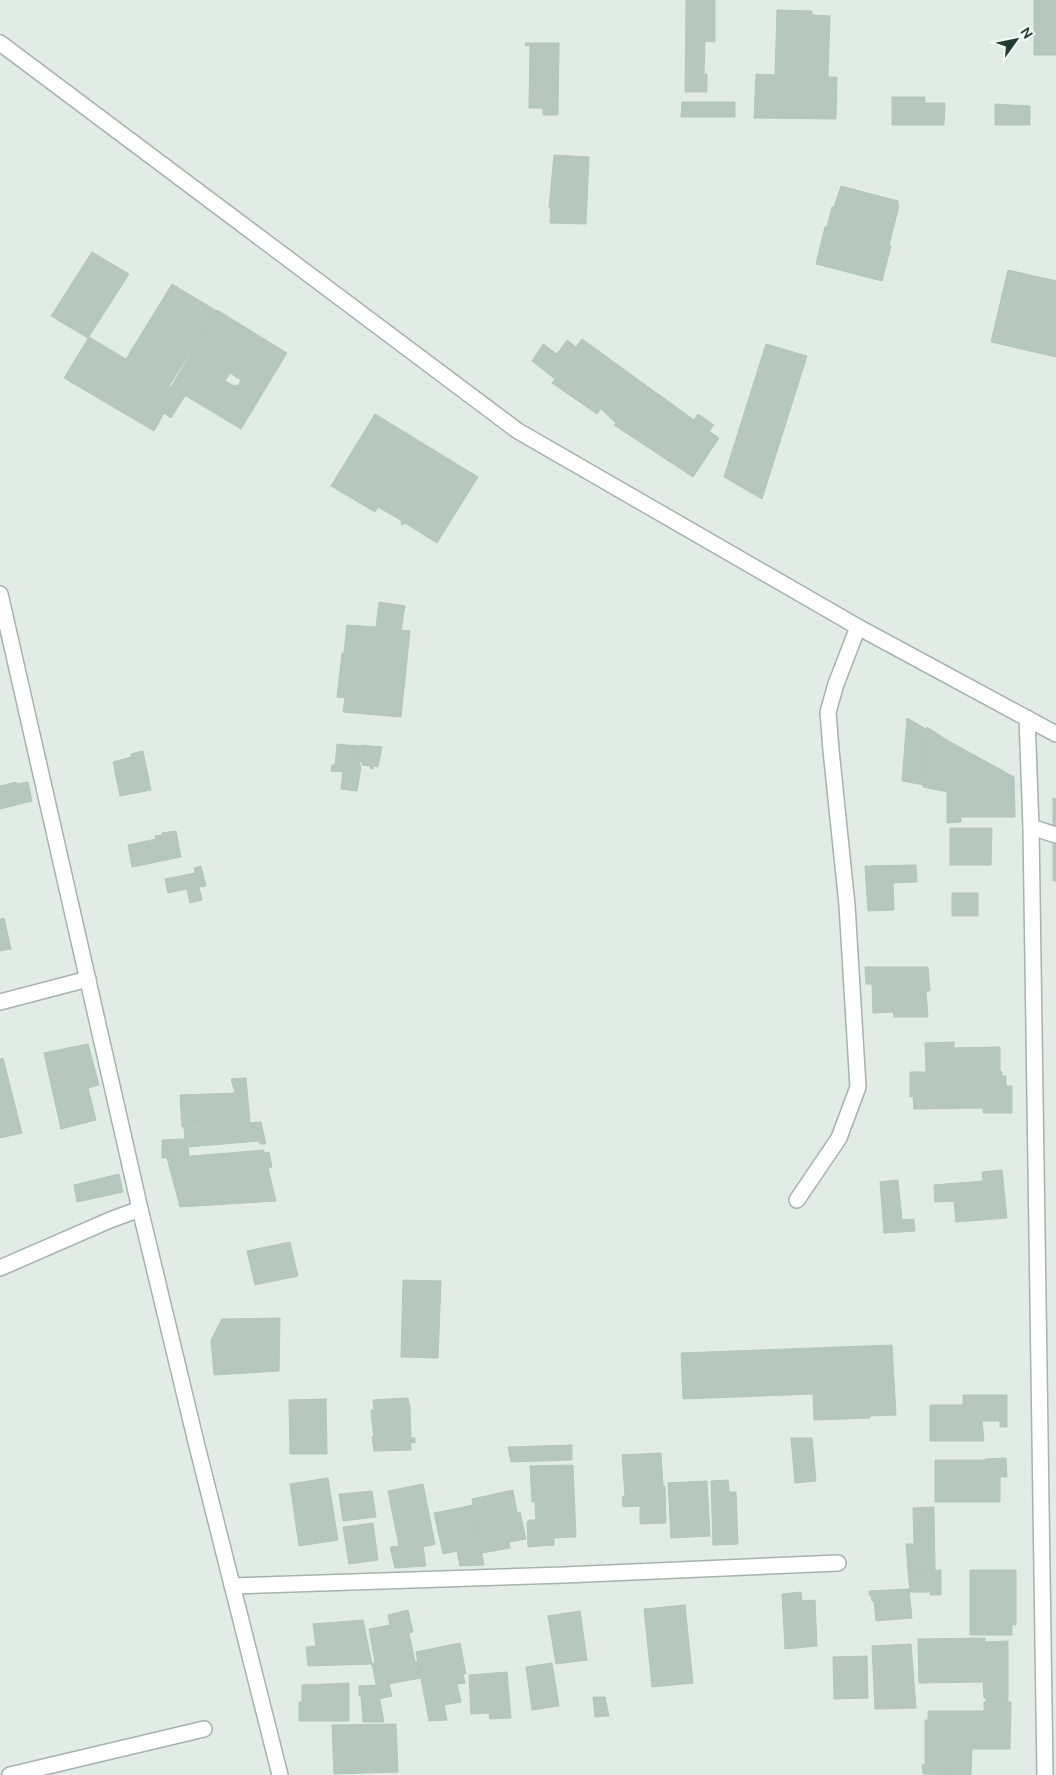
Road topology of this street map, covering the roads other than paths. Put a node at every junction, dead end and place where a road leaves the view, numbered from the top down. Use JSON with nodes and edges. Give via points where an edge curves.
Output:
{"nodes":[{"id":1,"x":0,"y":43,"type":"edge"},
{"id":2,"x":0,"y":594,"type":"edge"},
{"id":3,"x":858,"y":627,"type":"junction"},
{"id":4,"x":1027,"y":718,"type":"junction"},
{"id":5,"x":1056,"y":734,"type":"edge"},
{"id":6,"x":1030,"y":827,"type":"junction"},
{"id":7,"x":1056,"y":835,"type":"edge"},
{"id":8,"x":88,"y":980,"type":"junction"},
{"id":9,"x":0,"y":1002,"type":"edge"},
{"id":10,"x":796,"y":1200,"type":"dead end"},
{"id":11,"x":140,"y":1210,"type":"junction"},
{"id":12,"x":0,"y":1268,"type":"edge"},
{"id":13,"x":838,"y":1563,"type":"dead end"},
{"id":14,"x":232,"y":1586,"type":"junction"},
{"id":15,"x":204,"y":1729,"type":"dead end"},
{"id":16,"x":10,"y":1775,"type":"edge"},
{"id":17,"x":280,"y":1775,"type":"edge"},
{"id":18,"x":1045,"y":1775,"type":"edge"}],
"edges":[{"from":1,"to":3,"type":"street","via":[[518,431]]},
{"from":2,"to":8,"type":"street"},
{"from":3,"to":4,"type":"street"},
{"from":3,"to":10,"type":"street","via":[[828,712],[847,905],[858,1087],[839,1138]]},
{"from":4,"to":5,"type":"street"},
{"from":4,"to":6,"type":"street"},
{"from":6,"to":7,"type":"street"},
{"from":6,"to":18,"type":"street"},
{"from":8,"to":9,"type":"street"},
{"from":8,"to":11,"type":"street"},
{"from":11,"to":12,"type":"street"},
{"from":11,"to":14,"type":"street"},
{"from":13,"to":14,"type":"street"},
{"from":14,"to":17,"type":"street"},
{"from":15,"to":16,"type":"street"}]}
